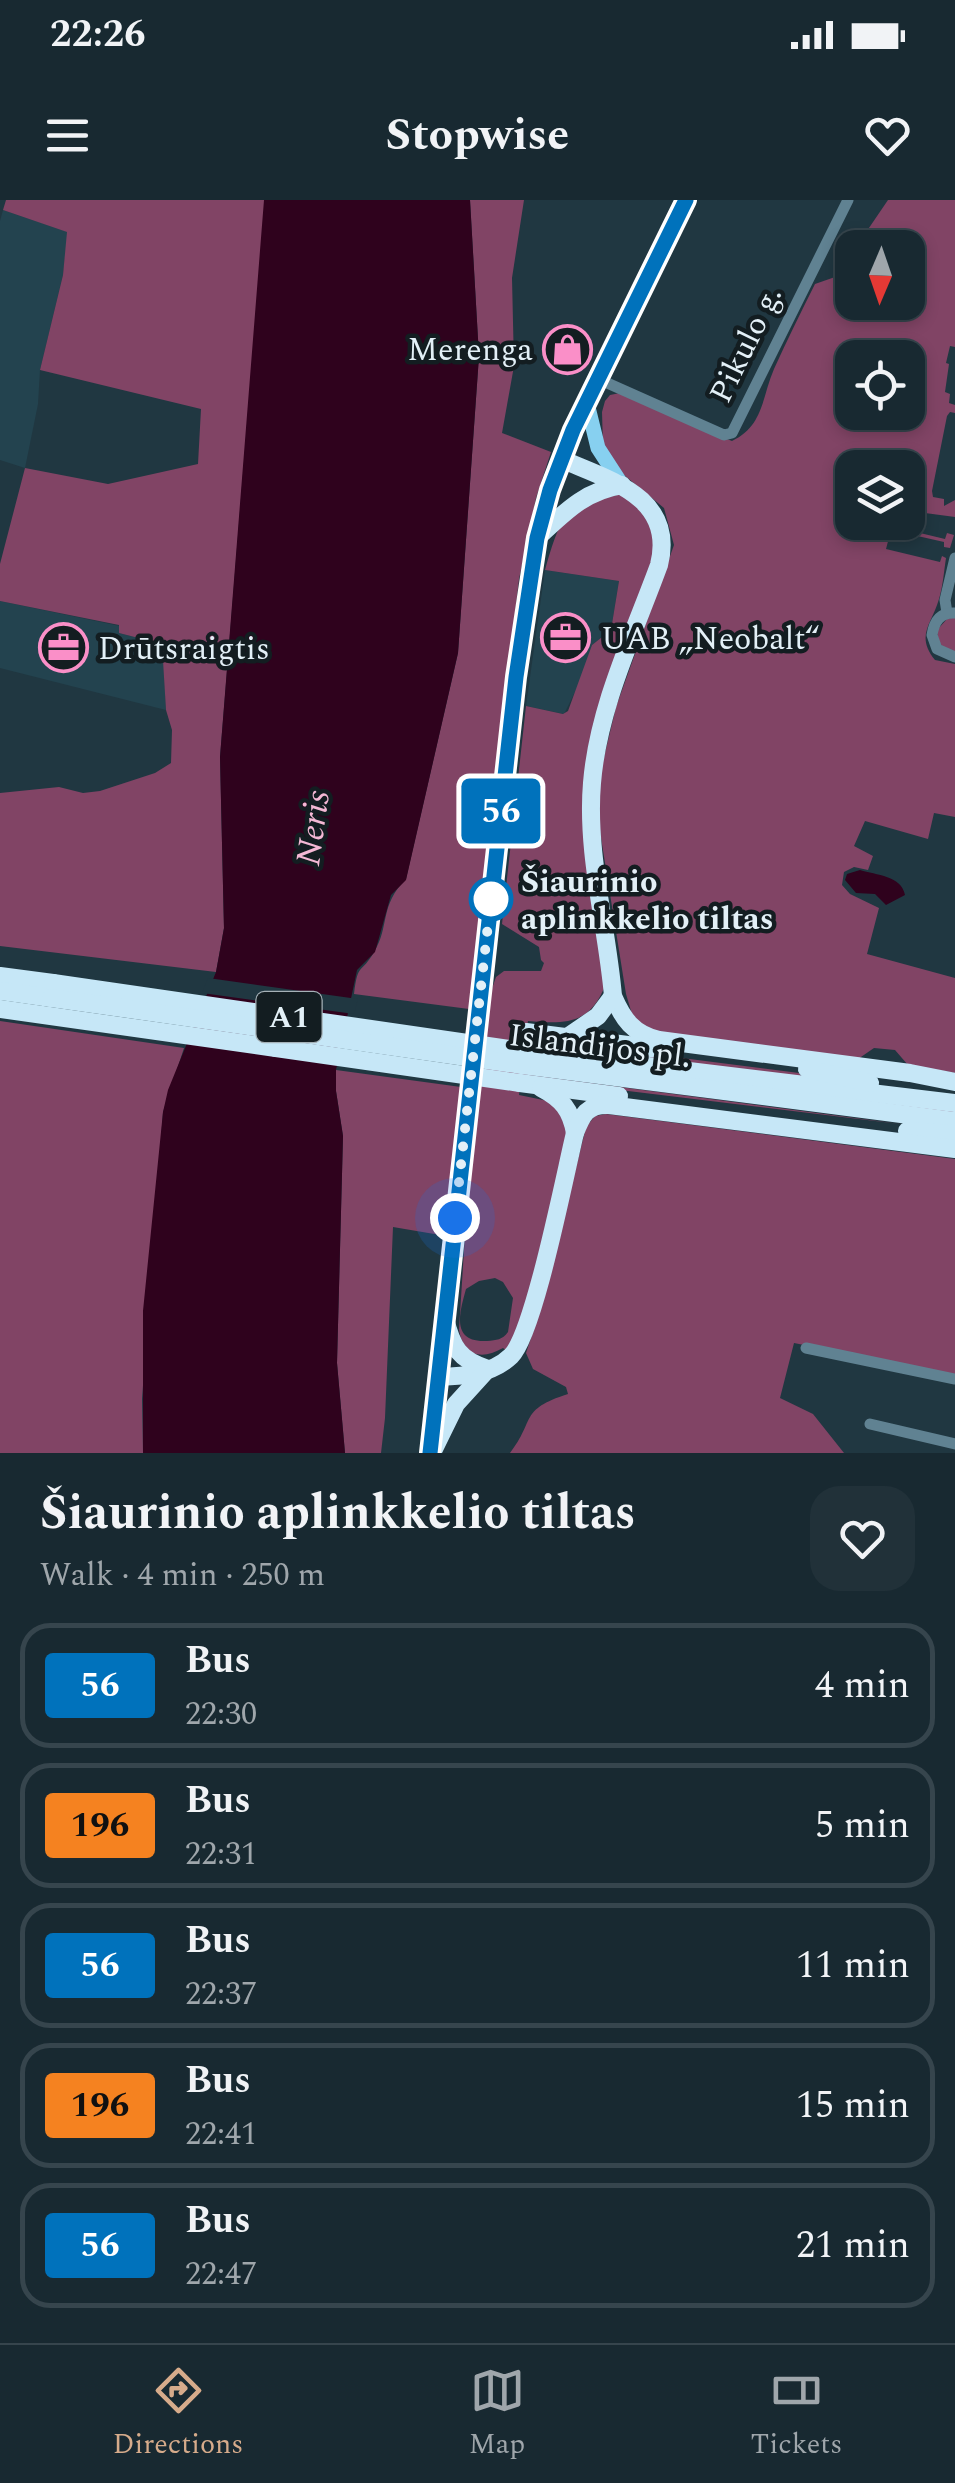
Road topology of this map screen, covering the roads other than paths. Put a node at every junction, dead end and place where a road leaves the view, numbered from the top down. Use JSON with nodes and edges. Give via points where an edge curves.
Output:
{"nodes":[{"id":1,"x":686,"y":200,"type":"edge"},
{"id":2,"x":848,"y":200,"type":"edge"},
{"id":3,"x":596,"y":378,"type":"junction"},
{"id":4,"x":586,"y":400,"type":"junction"},
{"id":5,"x":561,"y":459,"type":"junction"},
{"id":6,"x":622,"y":485,"type":"junction"},
{"id":7,"x":537,"y":538,"type":"junction"},
{"id":8,"x":955,"y":558,"type":"edge"},
{"id":9,"x":951,"y":613,"type":"edge"},
{"id":10,"x":955,"y":657,"type":"edge"},
{"id":11,"x":0,"y":976,"type":"edge"},
{"id":12,"x":0,"y":991,"type":"edge"},
{"id":13,"x":613,"y":996,"type":"junction"},
{"id":14,"x":52,"y":999,"type":"junction"},
{"id":15,"x":0,"y":1009,"type":"edge"},
{"id":16,"x":568,"y":1034,"type":"junction"},
{"id":17,"x":528,"y":1062,"type":"junction"},
{"id":18,"x":797,"y":1067,"type":"junction"},
{"id":19,"x":955,"y":1082,"type":"edge"},
{"id":20,"x":900,"y":1093,"type":"junction"},
{"id":21,"x":955,"y":1102,"type":"edge"},
{"id":22,"x":955,"y":1122,"type":"edge"},
{"id":23,"x":575,"y":1133,"type":"junction"},
{"id":24,"x":955,"y":1137,"type":"edge"},
{"id":25,"x":955,"y":1149,"type":"edge"},
{"id":26,"x":445,"y":1318,"type":"junction"},
{"id":27,"x":806,"y":1348,"type":"dead end"},
{"id":28,"x":488,"y":1369,"type":"junction"},
{"id":29,"x":438,"y":1378,"type":"junction"},
{"id":30,"x":955,"y":1378,"type":"edge"},
{"id":31,"x":870,"y":1424,"type":"dead end"},
{"id":32,"x":955,"y":1444,"type":"edge"},
{"id":33,"x":431,"y":1453,"type":"edge"}],
"edges":[{"from":1,"to":3,"type":"main road"},
{"from":2,"to":3,"type":"street","name":"Pikulo g.","via":[[732,432],[724,435]]},
{"from":3,"to":4,"type":"main road"},
{"from":4,"to":5,"type":"main road"},
{"from":4,"to":6,"type":"main road","via":[[598,448]]},
{"from":5,"to":6,"type":"highway"},
{"from":5,"to":7,"type":"main road"},
{"from":6,"to":7,"type":"highway","via":[[582,498]]},
{"from":6,"to":13,"type":"highway","via":[[650,510],[662,541],[605,714],[592,785]]},
{"from":7,"to":26,"type":"main road"},
{"from":8,"to":9,"type":"street","via":[[946,600]]},
{"from":9,"to":10,"type":"street","via":[[932,635],[937,649]]},
{"from":11,"to":14,"type":"highway","name":"Islandijos pl.","number":"A1"},
{"from":12,"to":14,"type":"highway","name":"Islandijos pl.","number":"A1"},
{"from":13,"to":16,"type":"highway","via":[[598,1016]]},
{"from":13,"to":19,"type":"highway","via":[[626,1023],[646,1037]]},
{"from":14,"to":15,"type":"highway"},
{"from":14,"to":17,"type":"highway","name":"Islandijos pl.","number":"A1","bridge":true},
{"from":16,"to":17,"type":"highway"},
{"from":16,"to":17,"type":"highway"},
{"from":16,"to":18,"type":"highway"},
{"from":17,"to":20,"type":"highway","name":"Islandijos pl.","number":"A1"},
{"from":17,"to":22,"type":"highway","name":"Islandijos pl.","number":"A1"},
{"from":17,"to":23,"type":"highway","via":[[569,1111]]},
{"from":17,"to":24,"type":"highway"},
{"from":18,"to":19,"type":"highway"},
{"from":18,"to":20,"type":"highway"},
{"from":19,"to":20,"type":"highway"},
{"from":20,"to":21,"type":"highway"},
{"from":23,"to":25,"type":"highway","via":[[585,1111],[609,1104]]},
{"from":23,"to":28,"type":"highway","via":[[524,1337],[508,1358]]},
{"from":26,"to":28,"type":"highway","via":[[456,1352]]},
{"from":26,"to":29,"type":"main road"},
{"from":27,"to":30,"type":"street"},
{"from":28,"to":29,"type":"highway"},
{"from":28,"to":33,"type":"highway","via":[[456,1404]]},
{"from":29,"to":33,"type":"main road"},
{"from":31,"to":32,"type":"street"}]}
